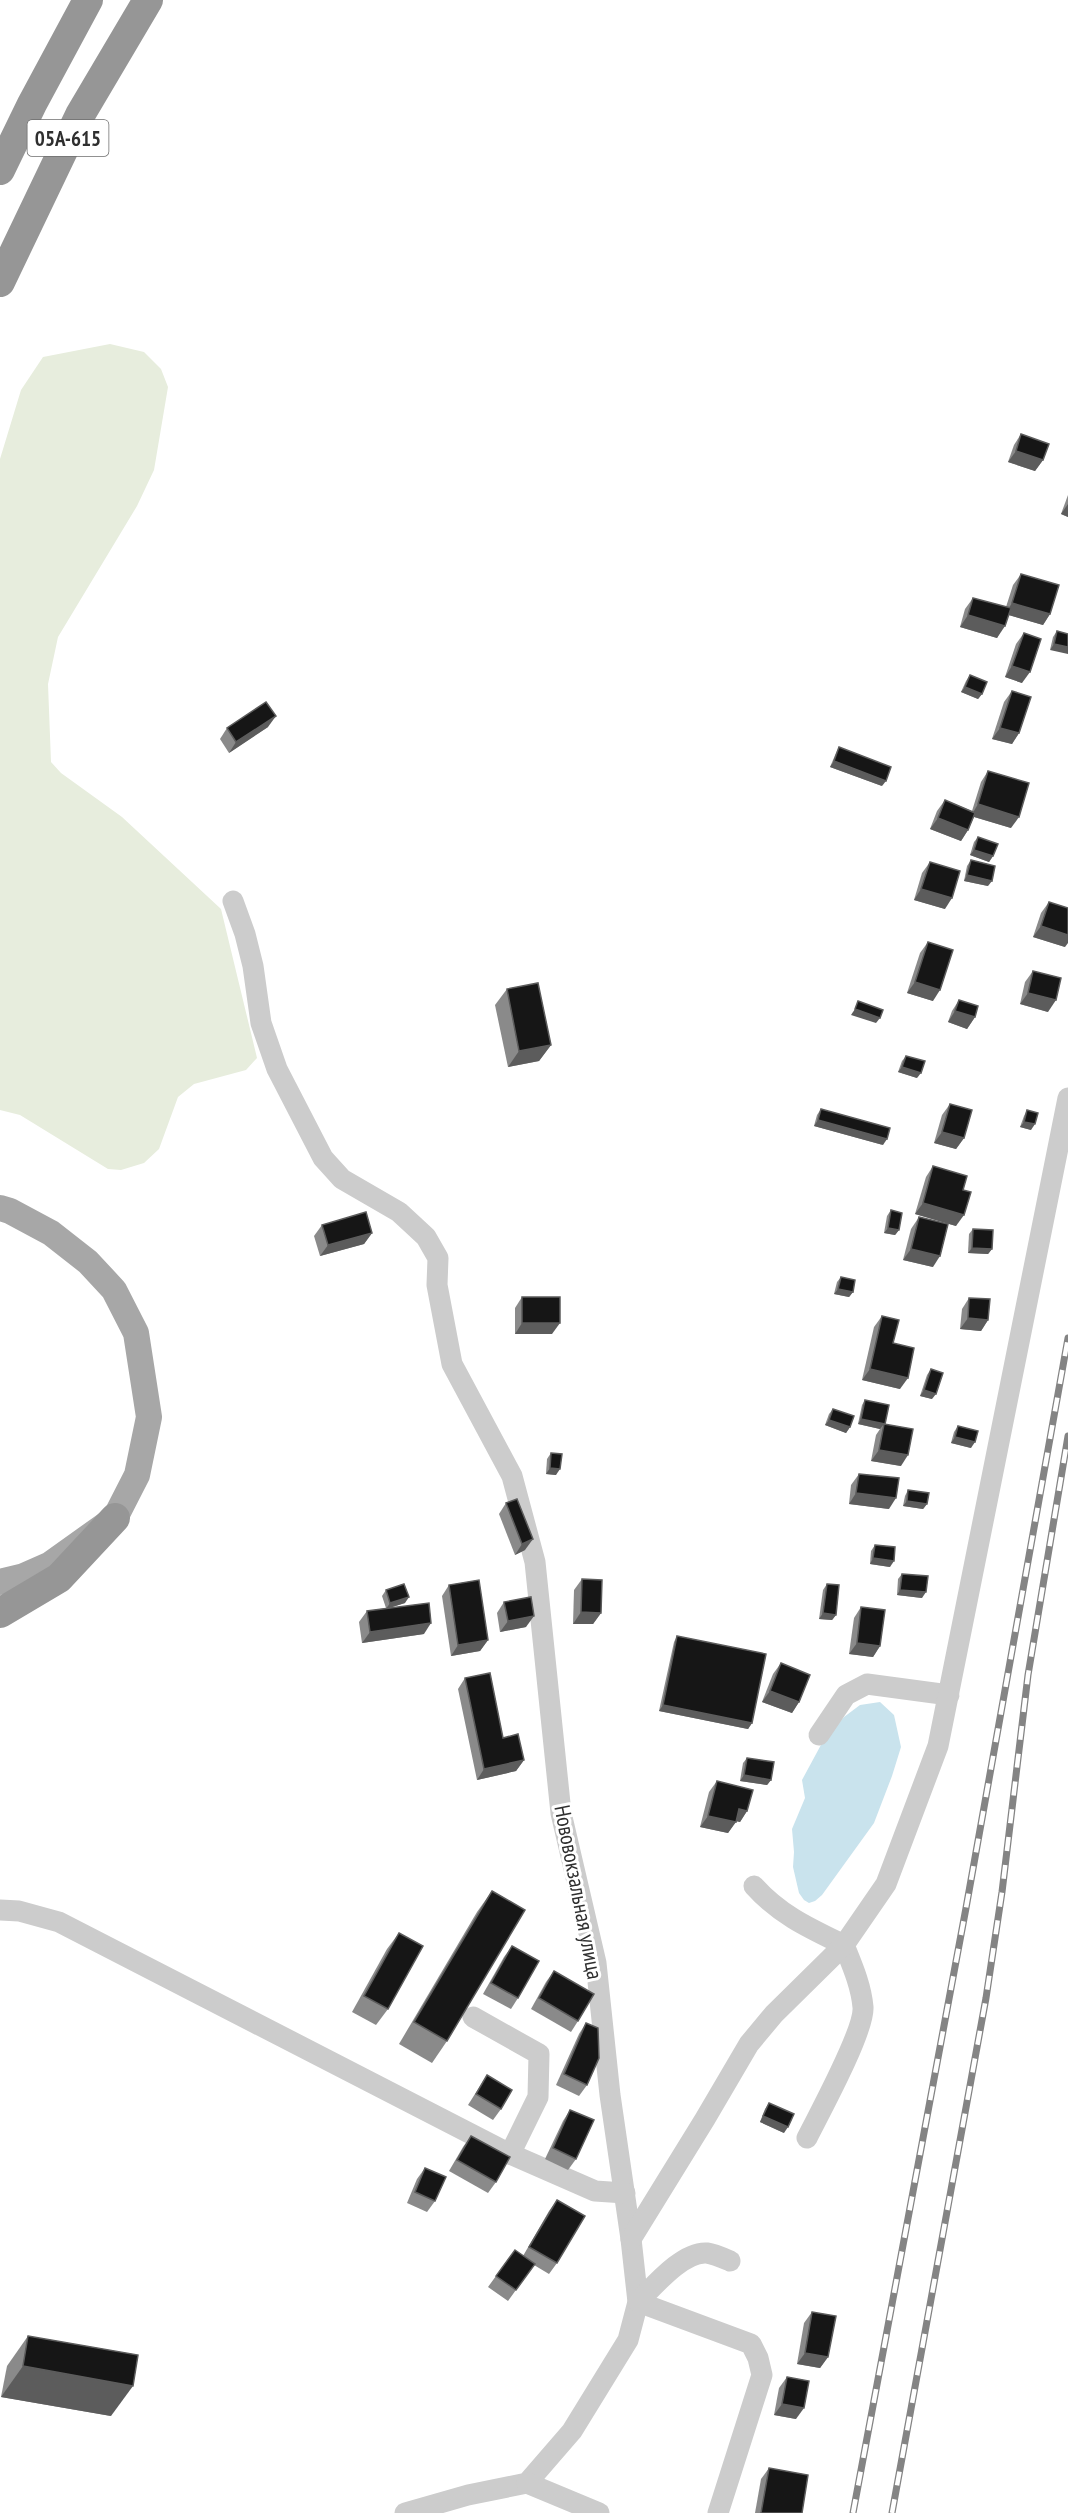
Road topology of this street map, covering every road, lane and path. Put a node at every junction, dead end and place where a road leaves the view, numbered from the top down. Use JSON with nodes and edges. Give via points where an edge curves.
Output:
{"nodes":[{"id":1,"x":88,"y":0,"type":"edge"},
{"id":2,"x":148,"y":0,"type":"edge"},
{"id":3,"x":0,"y":170,"type":"edge"},
{"id":4,"x":0,"y":282,"type":"edge"},
{"id":5,"x":233,"y":900,"type":"dead end"},
{"id":6,"x":1068,"y":1098,"type":"edge"},
{"id":7,"x":0,"y":1208,"type":"edge"},
{"id":8,"x":115,"y":1518,"type":"junction"},
{"id":9,"x":0,"y":1582,"type":"edge"},
{"id":10,"x":0,"y":1612,"type":"edge"},
{"id":11,"x":949,"y":1695,"type":"junction"},
{"id":12,"x":819,"y":1735,"type":"dead end"},
{"id":13,"x":754,"y":1886,"type":"dead end"},
{"id":14,"x":0,"y":1910,"type":"edge"},
{"id":15,"x":844,"y":1945,"type":"junction"},
{"id":16,"x":473,"y":2017,"type":"edge"},
{"id":17,"x":807,"y":2138,"type":"dead end"},
{"id":18,"x":510,"y":2154,"type":"junction"},
{"id":19,"x":625,"y":2193,"type":"junction"},
{"id":20,"x":631,"y":2238,"type":"junction"},
{"id":21,"x":730,"y":2261,"type":"dead end"},
{"id":22,"x":638,"y":2302,"type":"junction"},
{"id":23,"x":527,"y":2483,"type":"junction"},
{"id":24,"x":405,"y":2513,"type":"edge"},
{"id":25,"x":599,"y":2513,"type":"edge"},
{"id":26,"x":718,"y":2513,"type":"edge"}],
"edges":[{"from":1,"to":3,"type":"highway","number":"05А-615"},
{"from":2,"to":4,"type":"highway","number":"05А-615","via":[[80,115]]},
{"from":5,"to":19,"type":"street","name":"Нововокзальная улица","via":[[253,966],[261,1023],[277,1069],[323,1158],[342,1179],[399,1212],[426,1237],[438,1258],[437,1285],[452,1364],[512,1476],[535,1562],[561,1813],[596,1963]]},
{"from":6,"to":11,"type":"street"},
{"from":7,"to":8,"type":"main road","via":[[51,1233],[88,1262],[114,1290],[136,1333],[149,1417],[137,1475]]},
{"from":8,"to":9,"type":"main road","via":[[49,1565]]},
{"from":8,"to":10,"type":"highway","via":[[59,1578]]},
{"from":11,"to":12,"type":"street","via":[[867,1684],[846,1695]]},
{"from":11,"to":15,"type":"street","via":[[938,1746],[886,1884]]},
{"from":13,"to":15,"type":"street","via":[[790,1918]]},
{"from":14,"to":18,"type":"street","via":[[58,1922]]},
{"from":15,"to":17,"type":"street","via":[[858,1978],[864,2010],[849,2053]]},
{"from":15,"to":20,"type":"street","via":[[749,2044]]},
{"from":16,"to":18,"type":"street","via":[[539,2054],[538,2097]]},
{"from":18,"to":19,"type":"street","via":[[595,2191]]},
{"from":19,"to":20,"type":"street","name":"Нововокзальная улица"},
{"from":20,"to":22,"type":"street","name":"Нововокзальная улица"},
{"from":21,"to":22,"type":"street","via":[[707,2253],[689,2256]]},
{"from":22,"to":23,"type":"street","name":"Нововокзальная улица","via":[[628,2340],[595,2394],[572,2431]]},
{"from":22,"to":26,"type":"street","via":[[751,2344],[758,2358],[762,2374]]},
{"from":23,"to":24,"type":"street"},
{"from":23,"to":25,"type":"street"}]}
